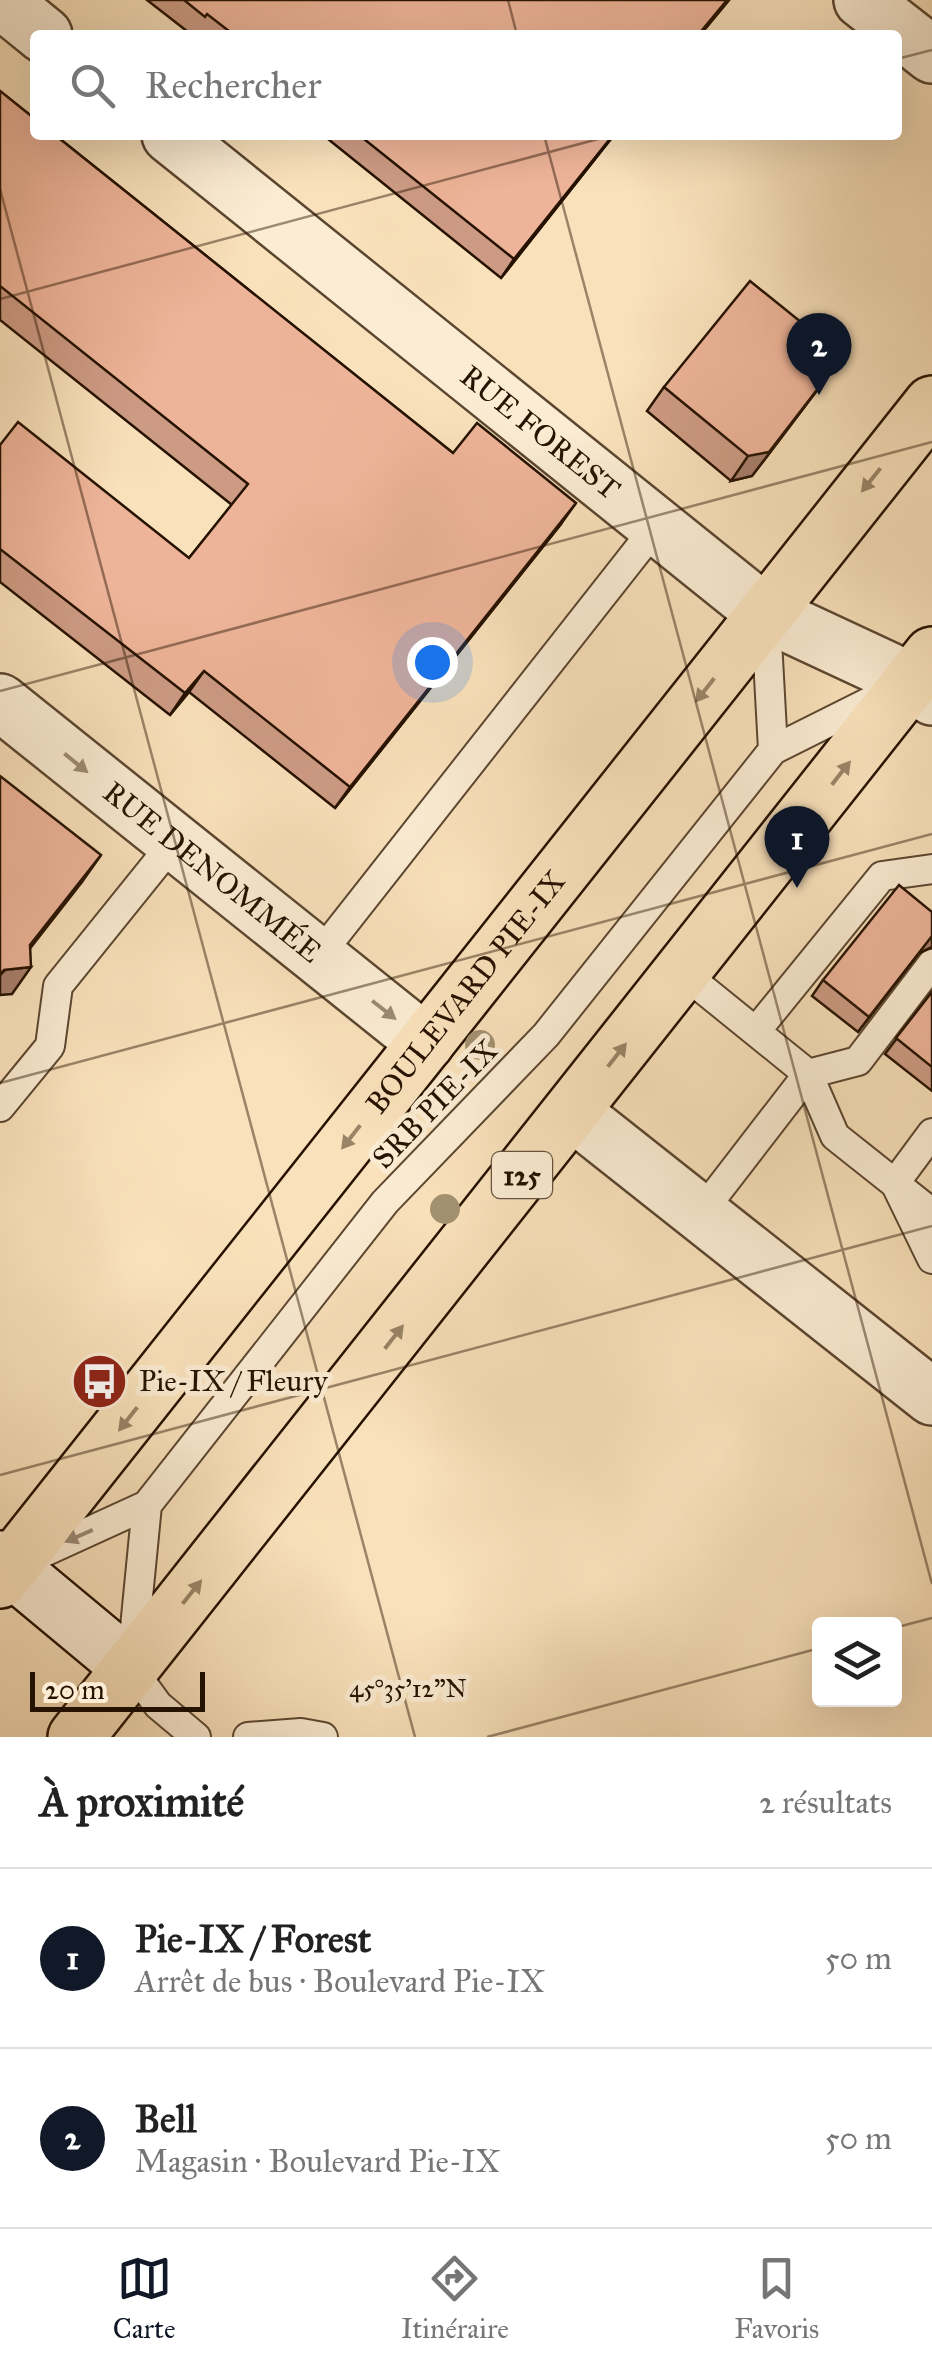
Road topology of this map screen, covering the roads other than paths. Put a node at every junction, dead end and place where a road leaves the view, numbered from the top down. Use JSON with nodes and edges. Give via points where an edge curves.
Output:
{"nodes":[{"id":1,"x":0,"y":0,"type":"edge"},
{"id":2,"x":862,"y":0,"type":"edge"},
{"id":3,"x":38,"y":30,"type":"edge"},
{"id":4,"x":900,"y":30,"type":"edge"},
{"id":5,"x":902,"y":31,"type":"edge"},
{"id":6,"x":932,"y":55,"type":"edge"},
{"id":7,"x":176,"y":140,"type":"edge"},
{"id":8,"x":932,"y":404,"type":"edge"},
{"id":9,"x":656,"y":527,"type":"junction"},
{"id":10,"x":765,"y":613,"type":"junction"},
{"id":11,"x":925,"y":678,"type":"edge"},
{"id":12,"x":0,"y":702,"type":"edge"},
{"id":13,"x":773,"y":750,"type":"junction"},
{"id":14,"x":174,"y":842,"type":"junction"},
{"id":15,"x":932,"y":869,"type":"edge"},
{"id":16,"x":317,"y":958,"type":"junction"},
{"id":17,"x":932,"y":964,"type":"edge"},
{"id":18,"x":682,"y":972,"type":"junction"},
{"id":19,"x":756,"y":1032,"type":"junction"},
{"id":20,"x":426,"y":1043,"type":"junction"},
{"id":21,"x":808,"y":1074,"type":"junction"},
{"id":22,"x":0,"y":1107,"type":"edge"},
{"id":23,"x":572,"y":1112,"type":"junction"},
{"id":24,"x":932,"y":1133,"type":"edge"},
{"id":25,"x":894,"y":1183,"type":"junction"},
{"id":26,"x":932,"y":1213,"type":"edge"},
{"id":27,"x":700,"y":1214,"type":"junction"},
{"id":28,"x":932,"y":1259,"type":"edge"},
{"id":29,"x":932,"y":1398,"type":"edge"},
{"id":30,"x":147,"y":1505,"type":"junction"},
{"id":31,"x":4,"y":1569,"type":"edge"},
{"id":32,"x":131,"y":1668,"type":"junction"},
{"id":33,"x":316,"y":1736,"type":"edge"},
{"id":34,"x":76,"y":1737,"type":"edge"},
{"id":35,"x":196,"y":1737,"type":"edge"},
{"id":36,"x":248,"y":1737,"type":"edge"}],
"edges":[{"from":1,"to":3,"type":"street"},
{"from":2,"to":4,"type":"street"},
{"from":5,"to":6,"type":"street"},
{"from":7,"to":9,"type":"street","name":"RUE FOREST"},
{"from":8,"to":10,"type":"main road","name":"BOULEVARD PIE-IX","one_way":true},
{"from":9,"to":10,"type":"street","name":"RUE FOREST"},
{"from":9,"to":16,"type":"lane"},
{"from":10,"to":11,"type":"street","name":"RUE FOREST"},
{"from":10,"to":13,"type":"lane"},
{"from":10,"to":20,"type":"main road","name":"BOULEVARD PIE-IX","one_way":true},
{"from":11,"to":13,"type":"lane","name":"SRB PIE-IX"},
{"from":18,"to":11,"type":"main road","number":"125","one_way":true},
{"from":12,"to":14,"type":"street","name":"RUE DENOMMÉE","one_way":true},
{"from":13,"to":30,"type":"lane","name":"SRB PIE-IX","via":[[546,1034],[385,1202]]},
{"from":14,"to":16,"type":"street","name":"RUE DENOMMÉE"},
{"from":14,"to":22,"type":"lane","via":[[58,986],[50,1046]]},
{"from":15,"to":19,"type":"lane","via":[[882,876]]},
{"from":16,"to":20,"type":"street","name":"RUE DENOMMÉE","one_way":true},
{"from":17,"to":21,"type":"lane","via":[[858,1061]]},
{"from":18,"to":19,"type":"lane"},
{"from":23,"to":18,"type":"main road","number":"125","one_way":true},
{"from":19,"to":21,"type":"lane"},
{"from":20,"to":31,"type":"main road","name":"BOULEVARD PIE-IX","one_way":true},
{"from":21,"to":25,"type":"lane","via":[[835,1136]]},
{"from":21,"to":27,"type":"lane"},
{"from":23,"to":27,"type":"street"},
{"from":32,"to":23,"type":"main road","number":"125","one_way":true},
{"from":24,"to":25,"type":"lane"},
{"from":25,"to":26,"type":"lane"},
{"from":25,"to":28,"type":"lane"},
{"from":27,"to":29,"type":"street"},
{"from":30,"to":31,"type":"lane","name":"SRB PIE-IX","one_way":true},
{"from":30,"to":32,"type":"lane"},
{"from":31,"to":32,"type":"street"},
{"from":32,"to":34,"type":"main road","number":"125"},
{"from":32,"to":35,"type":"lane","via":[[158,1705]]},
{"from":33,"to":36,"type":"lane"}]}
